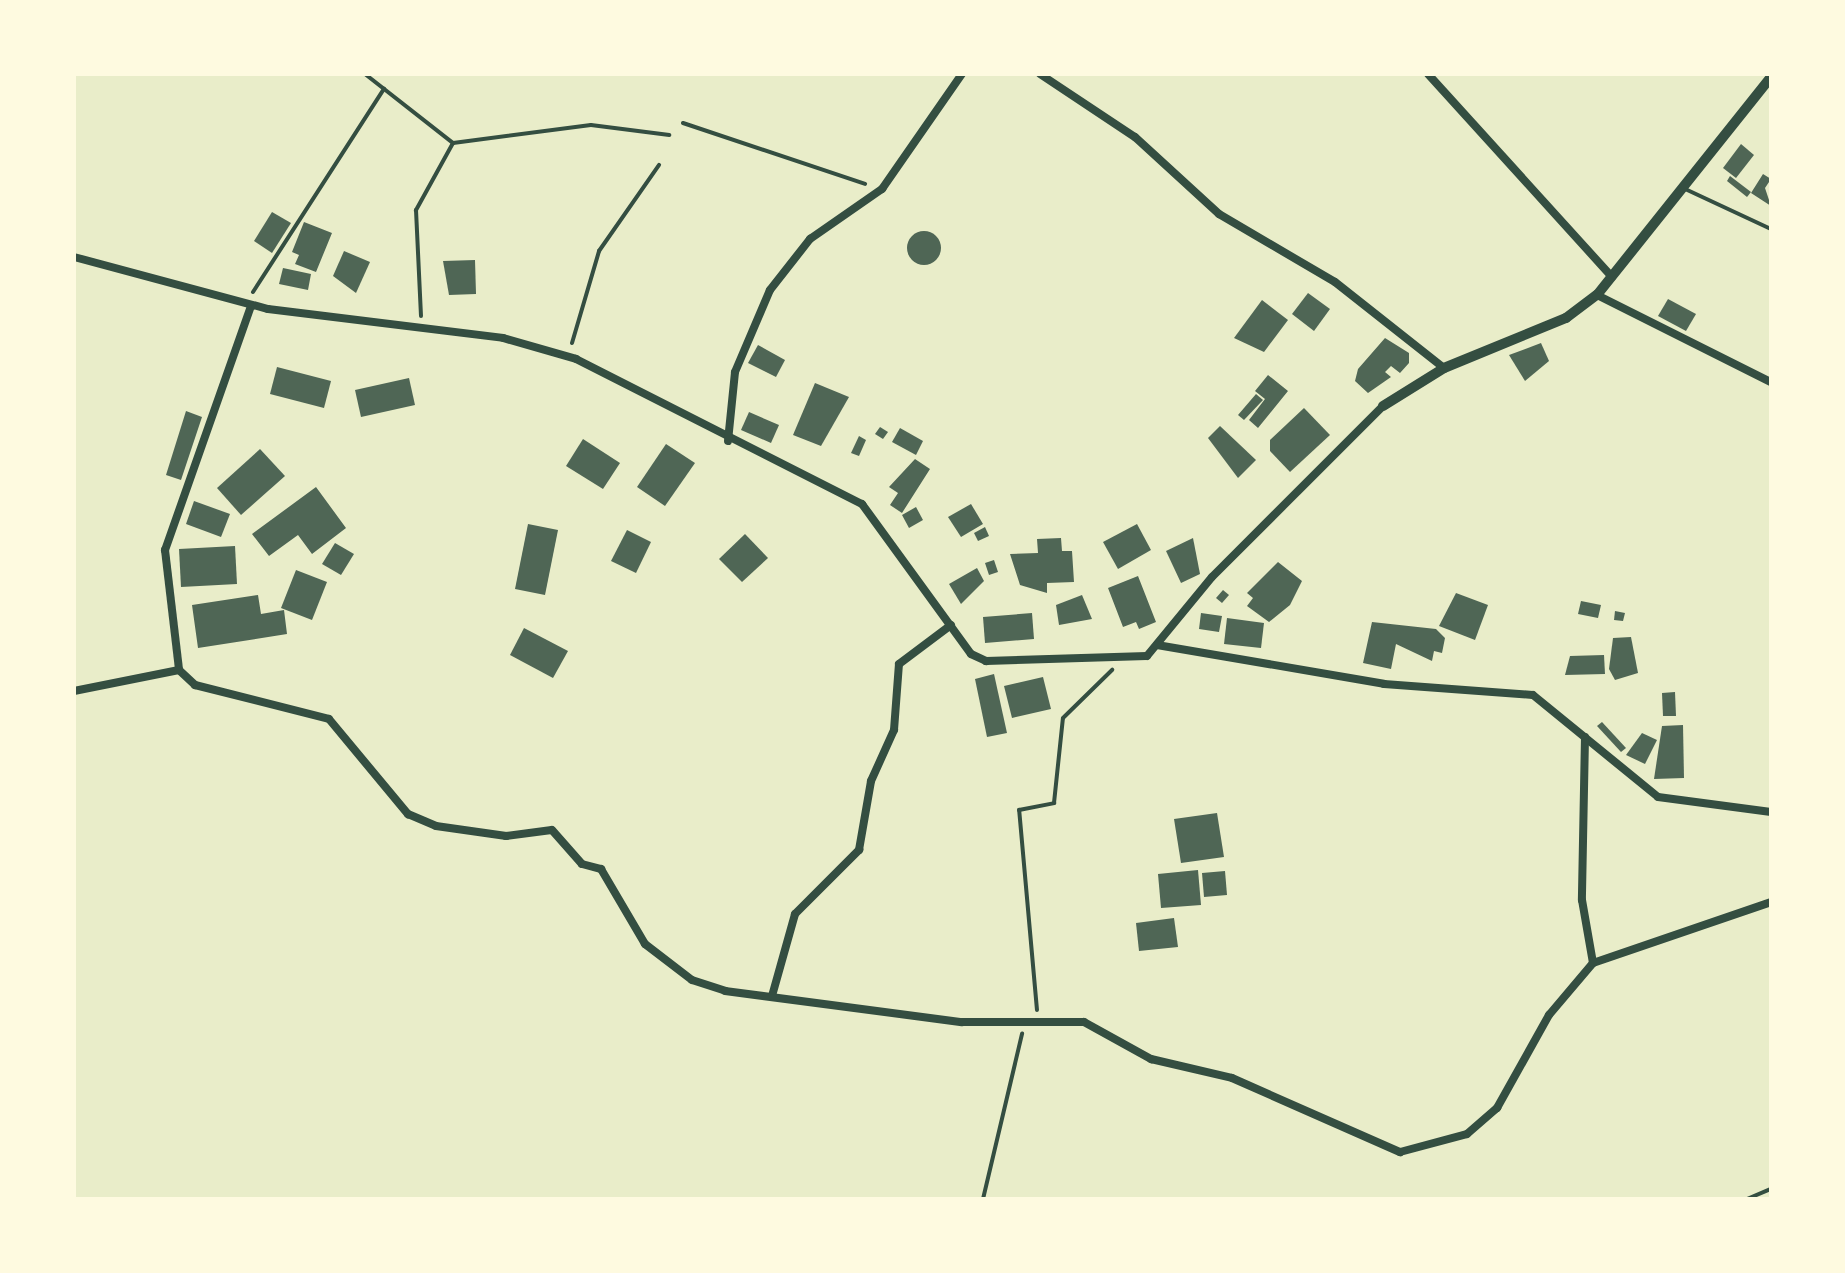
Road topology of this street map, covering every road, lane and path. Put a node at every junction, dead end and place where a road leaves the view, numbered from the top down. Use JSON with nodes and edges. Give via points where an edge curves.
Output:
{"nodes":[{"id":1,"x":365,"y":74,"type":"edge"},
{"id":2,"x":962,"y":74,"type":"edge"},
{"id":3,"x":1040,"y":74,"type":"edge"},
{"id":4,"x":1428,"y":74,"type":"edge"},
{"id":5,"x":1771,"y":77,"type":"edge"},
{"id":6,"x":384,"y":89,"type":"junction"},
{"id":7,"x":683,"y":123,"type":"dead end"},
{"id":8,"x":669,"y":135,"type":"dead end"},
{"id":9,"x":453,"y":143,"type":"junction"},
{"id":10,"x":659,"y":165,"type":"dead end"},
{"id":11,"x":1683,"y":188,"type":"junction"},
{"id":12,"x":882,"y":189,"type":"junction"},
{"id":13,"x":1771,"y":229,"type":"edge"},
{"id":14,"x":74,"y":257,"type":"edge"},
{"id":15,"x":1612,"y":277,"type":"junction"},
{"id":16,"x":1597,"y":295,"type":"junction"},
{"id":17,"x":248,"y":305,"type":"junction"},
{"id":18,"x":420,"y":326,"type":"junction"},
{"id":19,"x":568,"y":356,"type":"junction"},
{"id":20,"x":1444,"y":368,"type":"junction"},
{"id":21,"x":1771,"y":382,"type":"edge"},
{"id":22,"x":1383,"y":406,"type":"joint"},
{"id":23,"x":728,"y":441,"type":"junction"},
{"id":24,"x":951,"y":625,"type":"junction"},
{"id":25,"x":1157,"y":645,"type":"junction"},
{"id":26,"x":1126,"y":657,"type":"junction"},
{"id":27,"x":179,"y":670,"type":"junction"},
{"id":28,"x":74,"y":691,"type":"edge"},
{"id":29,"x":1585,"y":737,"type":"junction"},
{"id":30,"x":1771,"y":812,"type":"edge"},
{"id":31,"x":1771,"y":902,"type":"edge"},
{"id":32,"x":1593,"y":963,"type":"junction"},
{"id":33,"x":772,"y":996,"type":"junction"},
{"id":34,"x":1026,"y":1020,"type":"junction"},
{"id":35,"x":1038,"y":1021,"type":"junction"},
{"id":36,"x":1771,"y":1189,"type":"edge"},
{"id":37,"x":983,"y":1199,"type":"edge"},
{"id":38,"x":1747,"y":1199,"type":"edge"}],
"edges":[{"from":1,"to":6,"type":"path"},
{"from":2,"to":12,"type":"street"},
{"from":3,"to":20,"type":"street","via":[[1135,137],[1219,214],[1335,282]]},
{"from":4,"to":15,"type":"street"},
{"from":5,"to":11,"type":"street"},
{"from":6,"to":9,"type":"path"},
{"from":6,"to":17,"type":"path"},
{"from":7,"to":12,"type":"path"},
{"from":8,"to":9,"type":"path","via":[[591,125]]},
{"from":9,"to":18,"type":"path","via":[[416,210]]},
{"from":10,"to":19,"type":"path","via":[[599,251]]},
{"from":11,"to":13,"type":"lane"},
{"from":11,"to":15,"type":"street"},
{"from":12,"to":23,"type":"street","via":[[810,239],[770,290],[735,372]]},
{"from":14,"to":17,"type":"street"},
{"from":15,"to":16,"type":"street"},
{"from":16,"to":20,"type":"street","via":[[1566,318]]},
{"from":16,"to":21,"type":"street"},
{"from":17,"to":18,"type":"street"},
{"from":17,"to":27,"type":"street","via":[[165,550]]},
{"from":18,"to":19,"type":"street"},
{"from":19,"to":23,"type":"street"},
{"from":20,"to":22,"type":"street"},
{"from":22,"to":25,"type":"street","via":[[1212,577]]},
{"from":23,"to":24,"type":"street","via":[[868,510]]},
{"from":24,"to":26,"type":"street","via":[[986,661]]},
{"from":24,"to":33,"type":"street","via":[[899,664],[894,730],[871,781],[859,850],[795,914]]},
{"from":25,"to":26,"type":"street","via":[[1147,656]]},
{"from":25,"to":29,"type":"street","via":[[1384,684],[1533,695]]},
{"from":26,"to":35,"type":"path","via":[[1063,718],[1054,803],[1019,810]]},
{"from":27,"to":28,"type":"street"},
{"from":27,"to":33,"type":"street","via":[[195,685],[329,719],[408,814],[436,826],[506,836],[552,830],[582,864],[601,869],[645,944],[668,965],[725,991]]},
{"from":29,"to":30,"type":"street","via":[[1658,797]]},
{"from":29,"to":32,"type":"street","via":[[1581,885]]},
{"from":31,"to":32,"type":"street"},
{"from":32,"to":35,"type":"street","via":[[1549,1015],[1497,1108],[1467,1134],[1433,1149],[1400,1152],[1232,1078],[1151,1059],[1114,1033]]},
{"from":33,"to":34,"type":"street","via":[[962,1022]]},
{"from":34,"to":35,"type":"street"},
{"from":34,"to":37,"type":"path"},
{"from":36,"to":38,"type":"path"}]}
